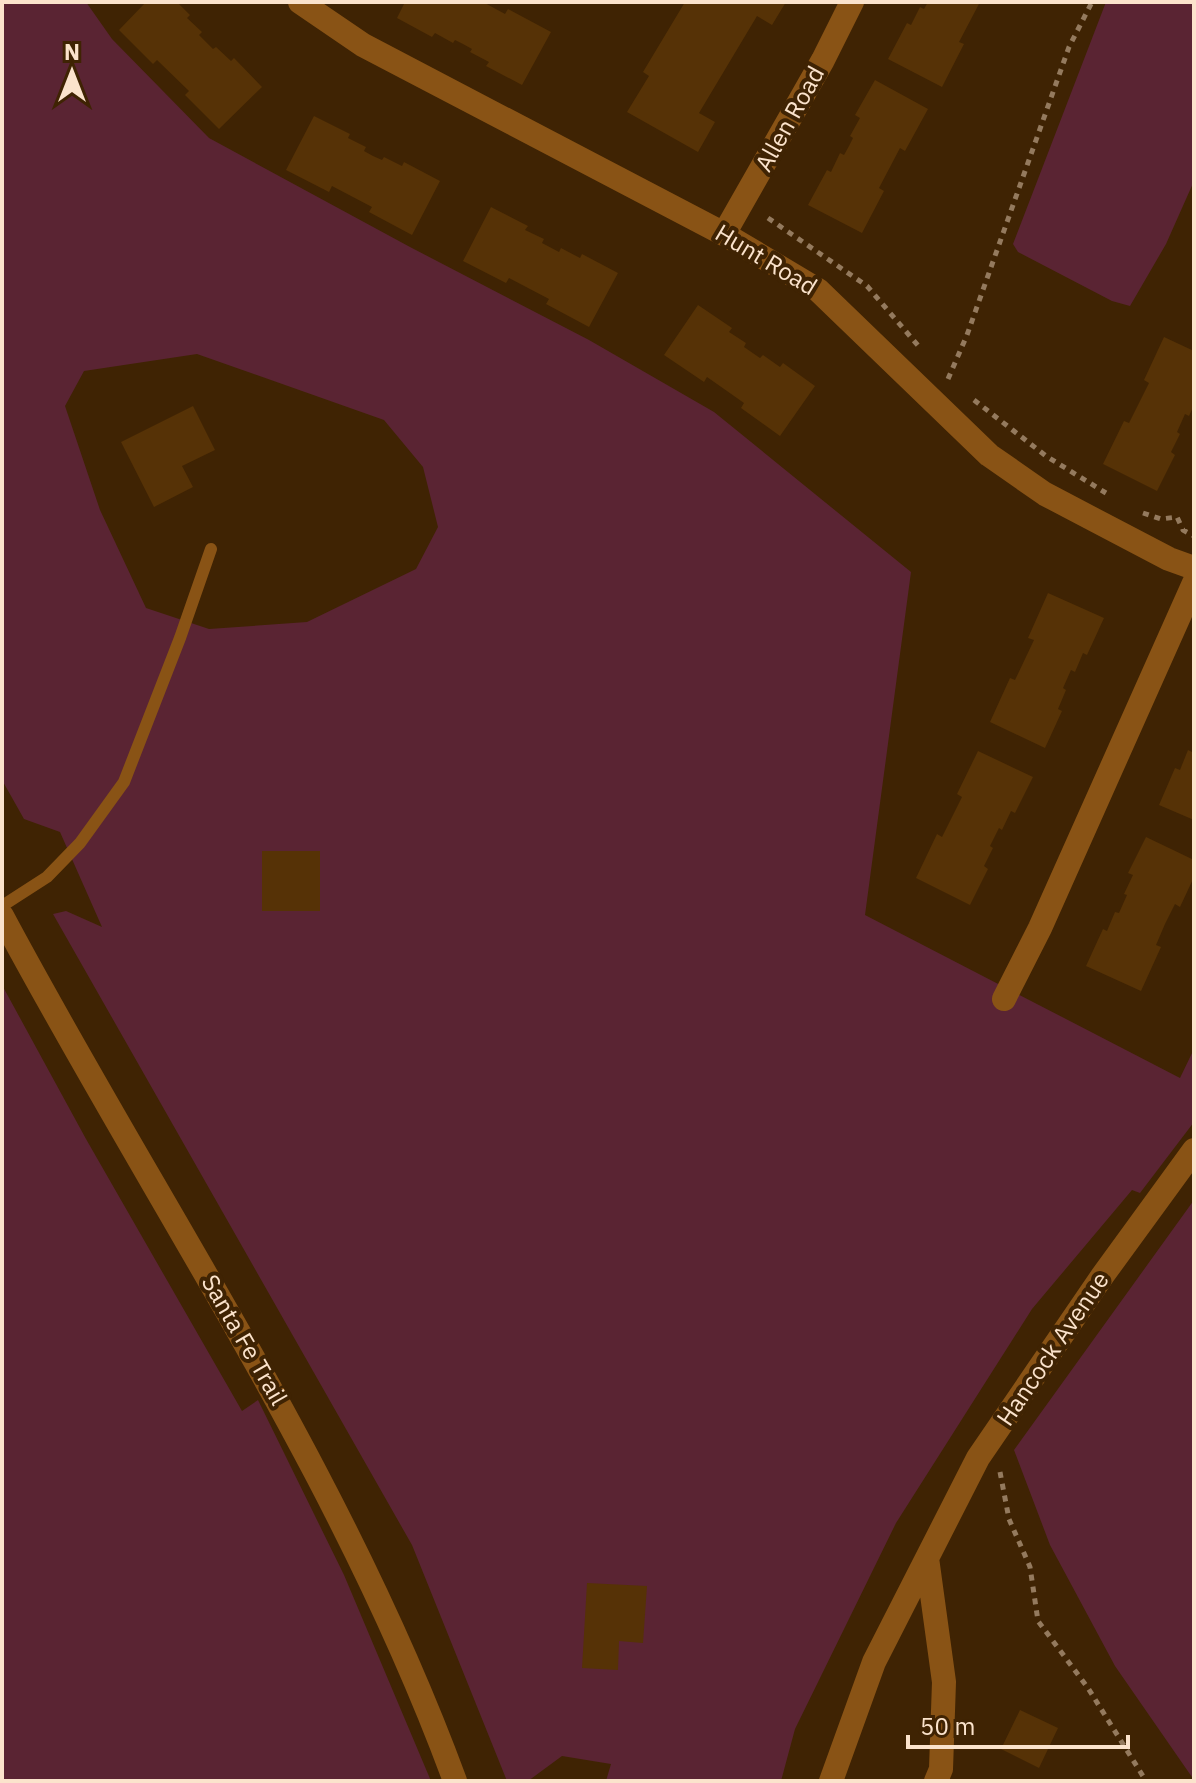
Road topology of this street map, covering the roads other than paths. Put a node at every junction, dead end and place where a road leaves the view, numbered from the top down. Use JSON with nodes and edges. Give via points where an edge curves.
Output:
{"nodes":[{"id":1,"x":300,"y":2,"type":"edge"},
{"id":2,"x":852,"y":2,"type":"edge"},
{"id":3,"x":724,"y":234,"type":"junction"},
{"id":4,"x":211,"y":549,"type":"dead end"},
{"id":5,"x":1194,"y":568,"type":"edge"},
{"id":6,"x":1194,"y":583,"type":"edge"},
{"id":7,"x":2,"y":906,"type":"edge"},
{"id":8,"x":2,"y":916,"type":"edge"},
{"id":9,"x":1004,"y":999,"type":"dead end"},
{"id":10,"x":1194,"y":1150,"type":"edge"},
{"id":11,"x":927,"y":1558,"type":"junction"},
{"id":12,"x":455,"y":1781,"type":"edge"},
{"id":13,"x":831,"y":1781,"type":"edge"},
{"id":14,"x":936,"y":1781,"type":"edge"}],
"edges":[{"from":1,"to":3,"type":"street","name":"Hunt Road","via":[[363,45]]},
{"from":2,"to":3,"type":"street","name":"Allen Road"},
{"from":3,"to":5,"type":"street","name":"Hunt Road","via":[[818,290],[989,455],[1045,494]]},
{"from":4,"to":7,"type":"lane","via":[[124,782],[80,843],[47,877]]},
{"from":6,"to":9,"type":"street"},
{"from":8,"to":12,"type":"street","name":"Santa Fe Trail","via":[[284,1409],[403,1656]]},
{"from":10,"to":11,"type":"street","name":"Hancock Avenue","via":[[978,1458]]},
{"from":11,"to":13,"type":"street","name":"Hancock Avenue","via":[[874,1662]]},
{"from":11,"to":14,"type":"street","via":[[944,1682],[941,1769]]}]}
